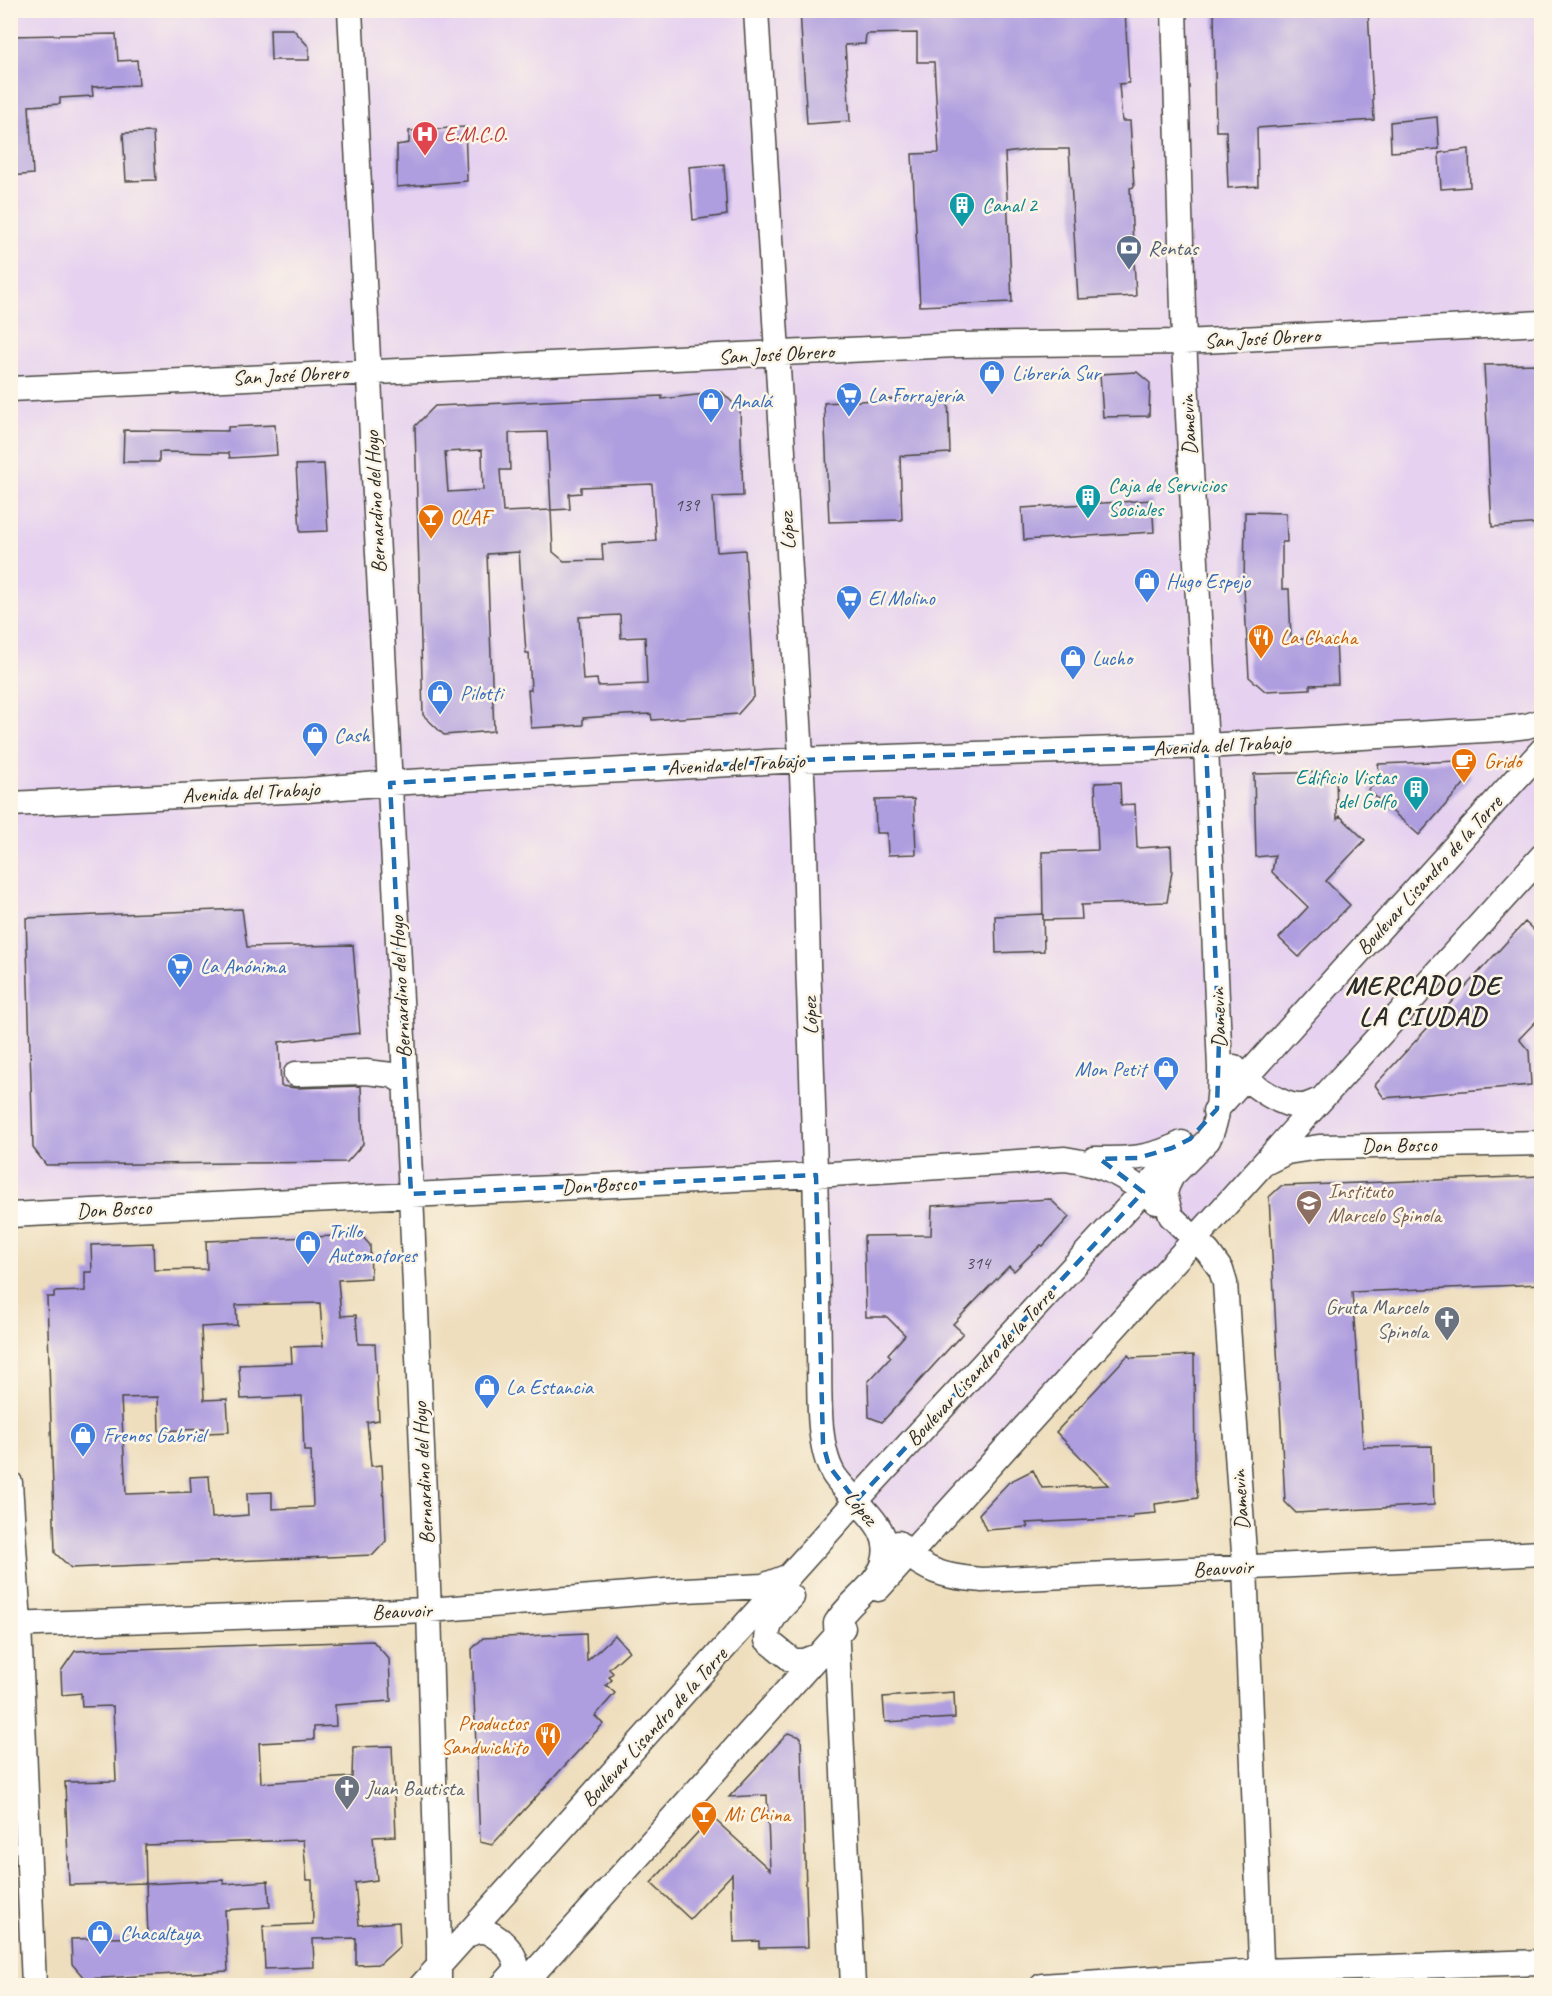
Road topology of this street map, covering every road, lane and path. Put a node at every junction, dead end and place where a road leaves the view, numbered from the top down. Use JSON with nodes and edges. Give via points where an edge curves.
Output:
{"nodes":[{"id":1,"x":350,"y":10,"type":"edge"},
{"id":2,"x":756,"y":10,"type":"edge"},
{"id":3,"x":1174,"y":10,"type":"edge"},
{"id":4,"x":1542,"y":323,"type":"edge"},
{"id":5,"x":1184,"y":342,"type":"junction"},
{"id":6,"x":776,"y":355,"type":"junction"},
{"id":7,"x":368,"y":371,"type":"junction"},
{"id":8,"x":10,"y":389,"type":"edge"},
{"id":9,"x":1542,"y":721,"type":"edge"},
{"id":10,"x":1463,"y":732,"type":"junction"},
{"id":11,"x":1206,"y":746,"type":"junction"},
{"id":12,"x":1540,"y":755,"type":"edge"},
{"id":13,"x":801,"y":760,"type":"junction"},
{"id":14,"x":390,"y":783,"type":"junction"},
{"id":15,"x":10,"y":804,"type":"edge"},
{"id":16,"x":1542,"y":856,"type":"edge"},
{"id":17,"x":1219,"y":1039,"type":"junction"},
{"id":18,"x":296,"y":1074,"type":"dead end"},
{"id":19,"x":1245,"y":1077,"type":"junction"},
{"id":20,"x":405,"y":1083,"type":"junction"},
{"id":21,"x":1320,"y":1100,"type":"junction"},
{"id":22,"x":1217,"y":1109,"type":"junction"},
{"id":23,"x":1190,"y":1139,"type":"junction"},
{"id":24,"x":1542,"y":1143,"type":"edge"},
{"id":25,"x":1065,"y":1159,"type":"junction"},
{"id":26,"x":1259,"y":1166,"type":"junction"},
{"id":27,"x":816,"y":1175,"type":"junction"},
{"id":28,"x":1143,"y":1192,"type":"junction"},
{"id":29,"x":411,"y":1194,"type":"junction"},
{"id":30,"x":10,"y":1215,"type":"edge"},
{"id":31,"x":1182,"y":1225,"type":"junction"},
{"id":32,"x":10,"y":1483,"type":"edge"},
{"id":33,"x":856,"y":1502,"type":"junction"},
{"id":34,"x":876,"y":1521,"type":"junction"},
{"id":35,"x":834,"y":1527,"type":"junction"},
{"id":36,"x":1542,"y":1553,"type":"edge"},
{"id":37,"x":910,"y":1555,"type":"junction"},
{"id":38,"x":1245,"y":1567,"type":"junction"},
{"id":39,"x":791,"y":1575,"type":"junction"},
{"id":40,"x":429,"y":1610,"type":"junction"},
{"id":41,"x":15,"y":1625,"type":"edge"},
{"id":42,"x":837,"y":1634,"type":"junction"},
{"id":43,"x":817,"y":1656,"type":"junction"},
{"id":44,"x":466,"y":1935,"type":"junction"},
{"id":45,"x":1542,"y":1962,"type":"edge"},
{"id":46,"x":1261,"y":1978,"type":"edge"},
{"id":47,"x":428,"y":1981,"type":"edge"},
{"id":48,"x":34,"y":1986,"type":"edge"},
{"id":49,"x":502,"y":1986,"type":"edge"},
{"id":50,"x":522,"y":1986,"type":"edge"},
{"id":51,"x":853,"y":1986,"type":"edge"},
{"id":52,"x":1042,"y":1986,"type":"edge"}],
"edges":[{"from":1,"to":7,"type":"street","name":"Bernardino del Hoyo"},
{"from":2,"to":6,"type":"street","name":"López"},
{"from":3,"to":5,"type":"street","name":"Damevin"},
{"from":4,"to":5,"type":"street","name":"San José Obrero"},
{"from":5,"to":6,"type":"street","name":"San José Obrero","via":[[956,345]]},
{"from":5,"to":11,"type":"street","name":"Damevin"},
{"from":6,"to":7,"type":"street","name":"San José Obrero"},
{"from":6,"to":13,"type":"street","name":"López"},
{"from":7,"to":8,"type":"street","name":"San José Obrero"},
{"from":7,"to":14,"type":"street","name":"Bernardino del Hoyo"},
{"from":9,"to":10,"type":"street"},
{"from":10,"to":11,"type":"street","name":"Avenida del Trabajo"},
{"from":10,"to":12,"type":"street","via":[[1496,735]]},
{"from":11,"to":13,"type":"street","name":"Avenida del Trabajo"},
{"from":11,"to":17,"type":"street","name":"Damevin"},
{"from":12,"to":19,"type":"street","name":"Boulevar Lisandro de la Torre"},
{"from":13,"to":14,"type":"street","name":"Avenida del Trabajo"},
{"from":13,"to":27,"type":"street","name":"López"},
{"from":14,"to":15,"type":"street","name":"Avenida del Trabajo"},
{"from":14,"to":20,"type":"street","name":"Bernardino del Hoyo"},
{"from":16,"to":21,"type":"street"},
{"from":17,"to":19,"type":"street","via":[[1236,1070]]},
{"from":17,"to":22,"type":"street","name":"Damevin"},
{"from":18,"to":20,"type":"street","via":[[366,1072],[392,1075]]},
{"from":19,"to":21,"type":"street","via":[[1292,1106]]},
{"from":19,"to":22,"type":"street","name":"Boulevar Lisandro de la Torre"},
{"from":20,"to":29,"type":"street","name":"Bernardino del Hoyo"},
{"from":21,"to":26,"type":"street"},
{"from":22,"to":23,"type":"street","name":"Boulevar Lisandro de la Torre"},
{"from":22,"to":31,"type":"street","name":"Damevin","via":[[1208,1140],[1167,1186],[1166,1194]]},
{"from":23,"to":25,"type":"street","via":[[1138,1158]]},
{"from":23,"to":28,"type":"street","name":"Boulevar Lisandro de la Torre"},
{"from":24,"to":26,"type":"street","name":"Don Bosco","via":[[1319,1147],[1287,1152]]},
{"from":25,"to":27,"type":"street","name":"Don Bosco"},
{"from":25,"to":28,"type":"street","name":"Don Bosco","via":[[1114,1171]]},
{"from":26,"to":31,"type":"street","via":[[1223,1206],[1197,1223]]},
{"from":27,"to":29,"type":"street","name":"Don Bosco"},
{"from":27,"to":33,"type":"street","name":"López","via":[[823,1444],[829,1466]]},
{"from":28,"to":31,"type":"street","name":"Don Bosco"},
{"from":28,"to":33,"type":"street","name":"Boulevar Lisandro de la Torre"},
{"from":29,"to":30,"type":"street","name":"Don Bosco"},
{"from":29,"to":40,"type":"street","name":"Bernardino del Hoyo"},
{"from":31,"to":37,"type":"street"},
{"from":31,"to":38,"type":"street","name":"Damevin","via":[[1215,1260],[1226,1283]]},
{"from":32,"to":41,"type":"street"},
{"from":33,"to":34,"type":"street","name":"López"},
{"from":33,"to":35,"type":"street","name":"Boulevar Lisandro de la Torre"},
{"from":34,"to":35,"type":"street","via":[[850,1516]]},
{"from":34,"to":37,"type":"street","name":"Beauvoir"},
{"from":34,"to":42,"type":"street","name":"López","via":[[882,1534],[884,1563],[876,1578],[842,1612],[836,1623]]},
{"from":35,"to":39,"type":"street","name":"Boulevar Lisandro de la Torre"},
{"from":35,"to":43,"type":"street","via":[[821,1566],[780,1609],[767,1632],[767,1640],[793,1661]]},
{"from":36,"to":38,"type":"street","name":"Beauvoir"},
{"from":37,"to":38,"type":"street","name":"Beauvoir","via":[[934,1571],[982,1580]]},
{"from":37,"to":42,"type":"street"},
{"from":38,"to":46,"type":"street","name":"Damevin"},
{"from":39,"to":40,"type":"street","name":"Beauvoir","via":[[763,1586]]},
{"from":39,"to":44,"type":"street","name":"Boulevar Lisandro de la Torre"},
{"from":40,"to":41,"type":"street","name":"Beauvoir"},
{"from":40,"to":47,"type":"street","name":"Bernardino del Hoyo"},
{"from":41,"to":48,"type":"street"},
{"from":42,"to":43,"type":"street"},
{"from":42,"to":51,"type":"street","name":"López"},
{"from":43,"to":50,"type":"street"},
{"from":44,"to":47,"type":"street","name":"Boulevar Lisandro de la Torre"},
{"from":44,"to":49,"type":"street","via":[[487,1933],[511,1953],[516,1961],[515,1971]]},
{"from":45,"to":46,"type":"street"},
{"from":46,"to":52,"type":"street"}]}
